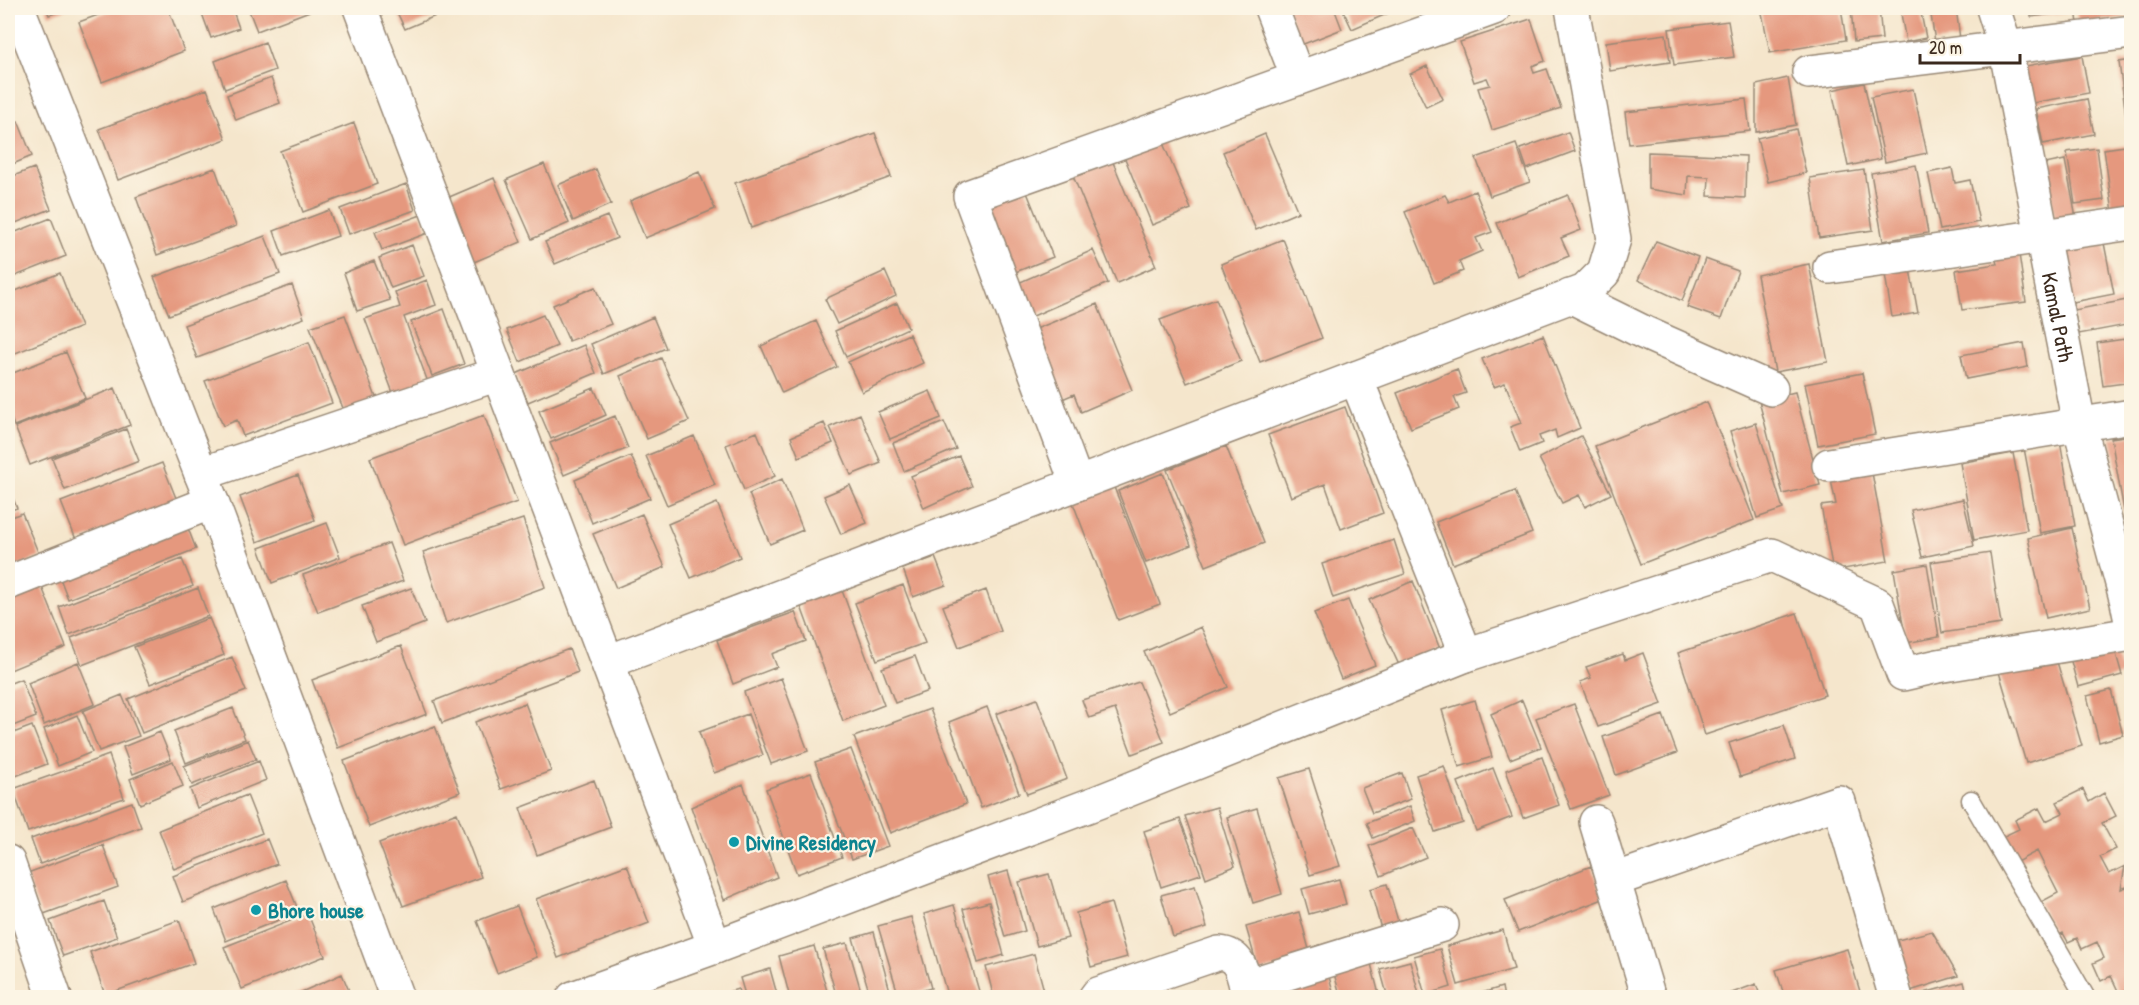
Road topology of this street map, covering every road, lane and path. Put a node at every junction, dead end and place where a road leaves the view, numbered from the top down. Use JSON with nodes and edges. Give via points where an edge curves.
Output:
{"nodes":[{"id":1,"x":18,"y":8,"type":"edge"},
{"id":2,"x":360,"y":8,"type":"edge"},
{"id":3,"x":1271,"y":8,"type":"edge"},
{"id":4,"x":1494,"y":8,"type":"edge"},
{"id":5,"x":1572,"y":8,"type":"edge"},
{"id":6,"x":1993,"y":8,"type":"edge"},
{"id":7,"x":2132,"y":32,"type":"edge"},
{"id":8,"x":2005,"y":46,"type":"junction"},
{"id":9,"x":20,"y":50,"type":"edge"},
{"id":10,"x":1809,"y":72,"type":"dead end"},
{"id":11,"x":1298,"y":78,"type":"junction"},
{"id":12,"x":2132,"y":223,"type":"edge"},
{"id":13,"x":2043,"y":236,"type":"junction"},
{"id":14,"x":1830,"y":267,"type":"dead end"},
{"id":15,"x":1570,"y":296,"type":"junction"},
{"id":16,"x":498,"y":374,"type":"junction"},
{"id":17,"x":1356,"y":378,"type":"junction"},
{"id":18,"x":1772,"y":389,"type":"dead end"},
{"id":19,"x":2132,"y":416,"type":"edge"},
{"id":20,"x":2079,"y":424,"type":"junction"},
{"id":21,"x":1829,"y":465,"type":"dead end"},
{"id":22,"x":1077,"y":484,"type":"junction"},
{"id":23,"x":206,"y":488,"type":"junction"},
{"id":24,"x":8,"y":583,"type":"edge"},
{"id":25,"x":2130,"y":610,"type":"edge"},
{"id":26,"x":2132,"y":634,"type":"edge"},
{"id":27,"x":1466,"y":654,"type":"junction"},
{"id":28,"x":608,"y":662,"type":"junction"},
{"id":29,"x":1971,"y":800,"type":"dead end"},
{"id":30,"x":1596,"y":822,"type":"dead end"},
{"id":31,"x":10,"y":877,"type":"edge"},
{"id":32,"x":1614,"y":880,"type":"junction"},
{"id":33,"x":1442,"y":925,"type":"dead end"},
{"id":34,"x":715,"y":947,"type":"junction"},
{"id":35,"x":1248,"y":992,"type":"edge"},
{"id":36,"x":55,"y":998,"type":"edge"},
{"id":37,"x":397,"y":998,"type":"edge"},
{"id":38,"x":573,"y":998,"type":"edge"},
{"id":39,"x":1095,"y":998,"type":"edge"},
{"id":40,"x":1650,"y":998,"type":"edge"},
{"id":41,"x":1896,"y":998,"type":"edge"},
{"id":42,"x":2086,"y":998,"type":"edge"}],
"edges":[{"from":1,"to":9,"type":"street"},
{"from":2,"to":16,"type":"street"},
{"from":3,"to":11,"type":"street"},
{"from":4,"to":11,"type":"street"},
{"from":5,"to":15,"type":"street","via":[[1614,239],[1604,272],[1585,291]]},
{"from":6,"to":8,"type":"street","name":"Kamal Path"},
{"from":7,"to":8,"type":"street"},
{"from":8,"to":10,"type":"street"},
{"from":8,"to":13,"type":"street","name":"Kamal Path"},
{"from":9,"to":23,"type":"street"},
{"from":11,"to":22,"type":"street","via":[[970,196]]},
{"from":12,"to":13,"type":"street"},
{"from":13,"to":14,"type":"street"},
{"from":13,"to":20,"type":"street","name":"Kamal Path"},
{"from":15,"to":17,"type":"street"},
{"from":15,"to":18,"type":"street"},
{"from":16,"to":23,"type":"street"},
{"from":16,"to":28,"type":"street"},
{"from":17,"to":22,"type":"street"},
{"from":17,"to":27,"type":"street"},
{"from":19,"to":20,"type":"street"},
{"from":20,"to":21,"type":"street"},
{"from":20,"to":25,"type":"street","name":"Kamal Path"},
{"from":22,"to":28,"type":"street"},
{"from":23,"to":24,"type":"street"},
{"from":23,"to":37,"type":"street"},
{"from":26,"to":27,"type":"street","via":[[1903,674],[1877,604],[1772,555]]},
{"from":27,"to":34,"type":"street","via":[[1098,802]]},
{"from":28,"to":34,"type":"street"},
{"from":29,"to":42,"type":"lane"},
{"from":30,"to":32,"type":"street"},
{"from":31,"to":36,"type":"street"},
{"from":32,"to":40,"type":"street"},
{"from":32,"to":41,"type":"street","via":[[1839,801]]},
{"from":33,"to":35,"type":"street"},
{"from":34,"to":38,"type":"street"},
{"from":35,"to":39,"type":"street","via":[[1238,962],[1230,954],[1219,953]]}]}
